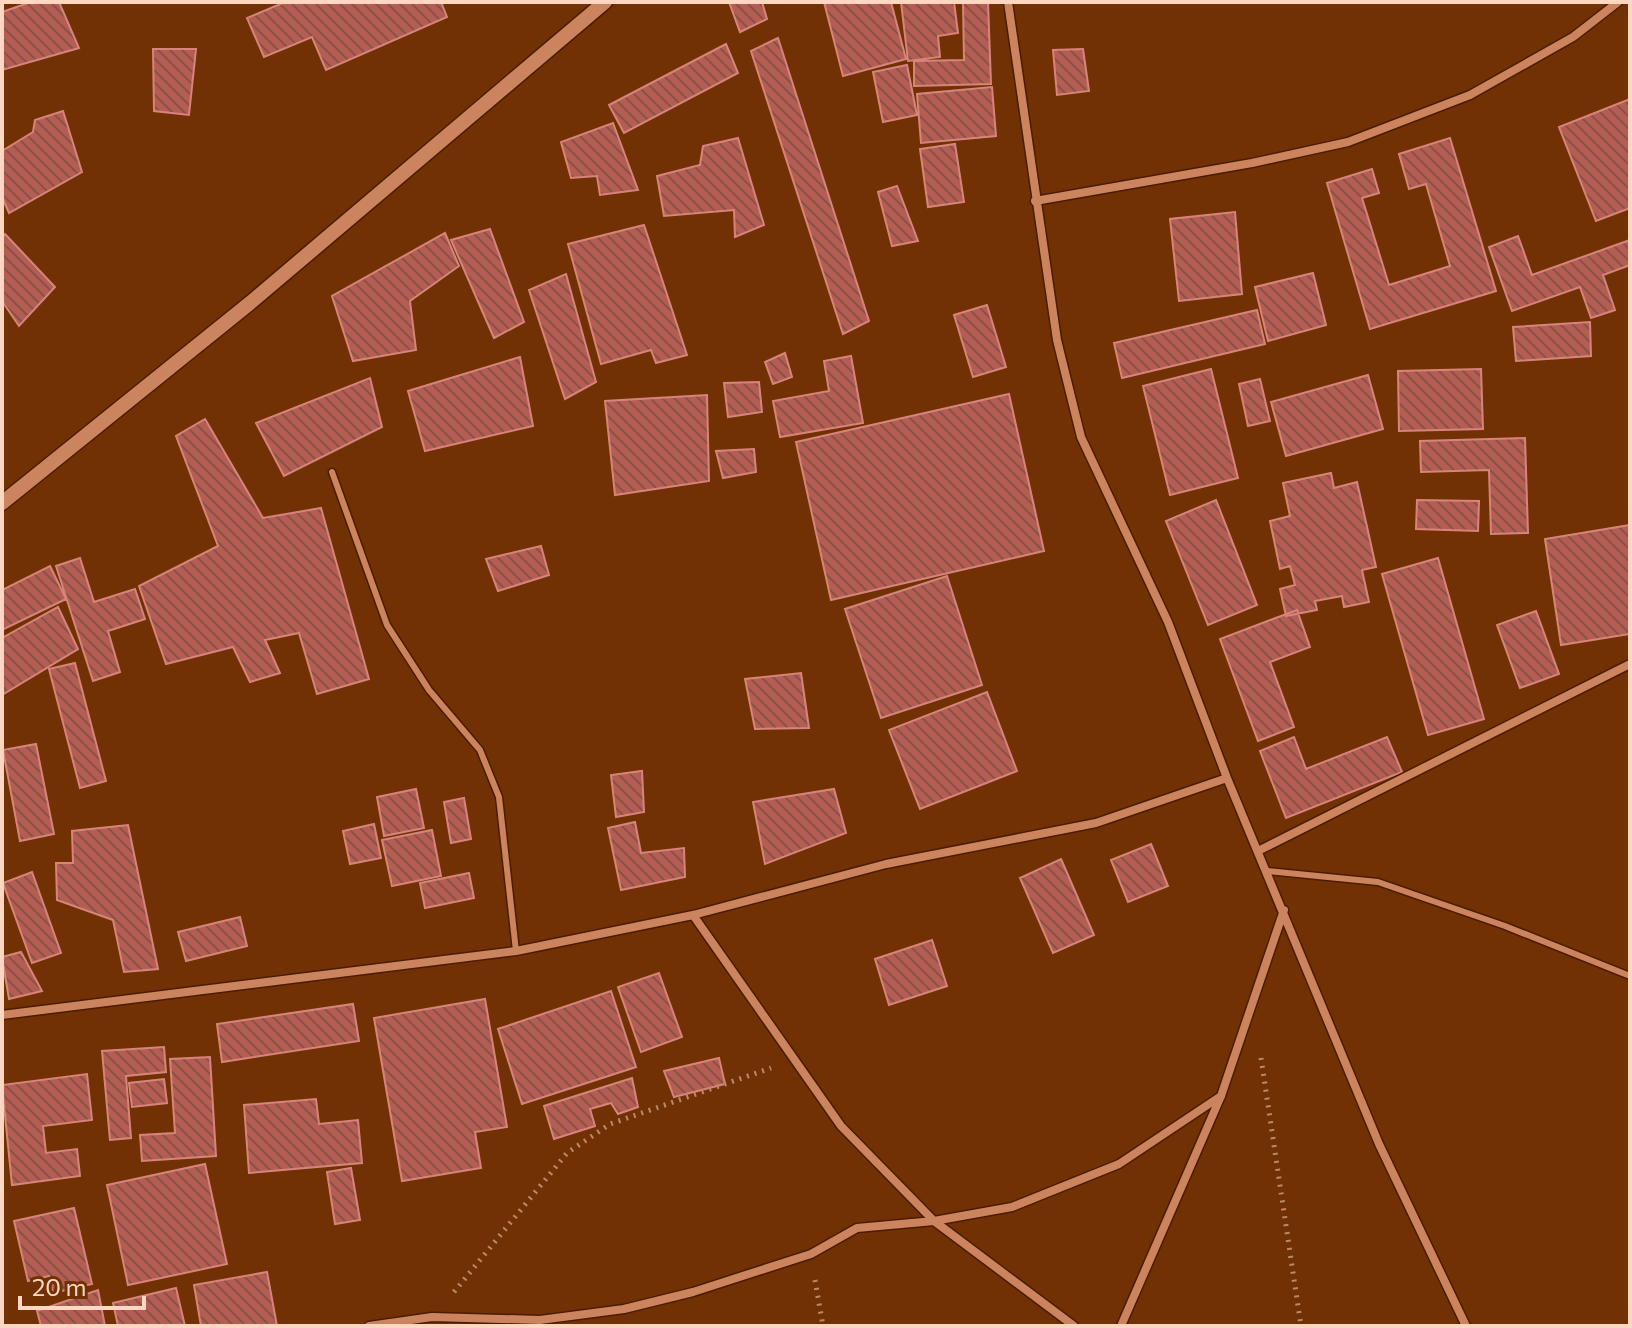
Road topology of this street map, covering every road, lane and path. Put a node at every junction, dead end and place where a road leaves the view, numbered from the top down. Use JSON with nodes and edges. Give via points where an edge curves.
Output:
{"nodes":[{"id":1,"x":605,"y":2,"type":"edge"},
{"id":2,"x":1008,"y":2,"type":"edge"},
{"id":3,"x":1618,"y":2,"type":"edge"},
{"id":4,"x":1035,"y":201,"type":"junction"},
{"id":5,"x":332,"y":472,"type":"dead end"},
{"id":6,"x":2,"y":503,"type":"edge"},
{"id":7,"x":1630,"y":664,"type":"edge"},
{"id":8,"x":1227,"y":778,"type":"junction"},
{"id":9,"x":1260,"y":850,"type":"junction"},
{"id":10,"x":1268,"y":871,"type":"junction"},
{"id":11,"x":1285,"y":910,"type":"junction"},
{"id":12,"x":693,"y":915,"type":"junction"},
{"id":13,"x":516,"y":951,"type":"junction"},
{"id":14,"x":1630,"y":976,"type":"edge"},
{"id":15,"x":1254,"y":1000,"type":"junction"},
{"id":16,"x":2,"y":1015,"type":"edge"},
{"id":17,"x":795,"y":1060,"type":"junction"},
{"id":18,"x":1221,"y":1096,"type":"junction"},
{"id":19,"x":934,"y":1221,"type":"junction"},
{"id":20,"x":811,"y":1254,"type":"junction"},
{"id":21,"x":432,"y":1317,"type":"junction"},
{"id":22,"x":369,"y":1326,"type":"edge"},
{"id":23,"x":823,"y":1326,"type":"edge"},
{"id":24,"x":1074,"y":1326,"type":"edge"},
{"id":25,"x":1121,"y":1326,"type":"edge"},
{"id":26,"x":1301,"y":1326,"type":"edge"},
{"id":27,"x":1466,"y":1326,"type":"edge"}],
"edges":[{"from":1,"to":6,"type":"street","via":[[250,303]]},
{"from":2,"to":4,"type":"street"},
{"from":3,"to":4,"type":"street","via":[[1573,37],[1470,95],[1348,142]]},
{"from":4,"to":8,"type":"street","via":[[1057,340],[1081,437],[1168,622]]},
{"from":5,"to":13,"type":"lane","via":[[387,625],[429,690],[480,750],[499,797]]},
{"from":7,"to":9,"type":"street"},
{"from":8,"to":9,"type":"street"},
{"from":8,"to":12,"type":"street","via":[[1096,823],[886,864]]},
{"from":9,"to":10,"type":"street"},
{"from":10,"to":11,"type":"street"},
{"from":10,"to":14,"type":"lane","via":[[1378,882]]},
{"from":11,"to":15,"type":"street"},
{"from":11,"to":27,"type":"street","via":[[1379,1144]]},
{"from":12,"to":13,"type":"street"},
{"from":12,"to":17,"type":"street"},
{"from":13,"to":16,"type":"street"},
{"from":15,"to":18,"type":"street"},
{"from":15,"to":26,"type":"path"},
{"from":17,"to":19,"type":"street","via":[[841,1126]]},
{"from":17,"to":21,"type":"path","via":[[610,1124],[567,1153]]},
{"from":18,"to":19,"type":"street","via":[[1119,1164],[1012,1207]]},
{"from":18,"to":25,"type":"street"},
{"from":19,"to":20,"type":"street","via":[[857,1228]]},
{"from":19,"to":24,"type":"street"},
{"from":20,"to":21,"type":"street","via":[[624,1309],[540,1320]]},
{"from":20,"to":23,"type":"path"},
{"from":21,"to":22,"type":"street"}]}
